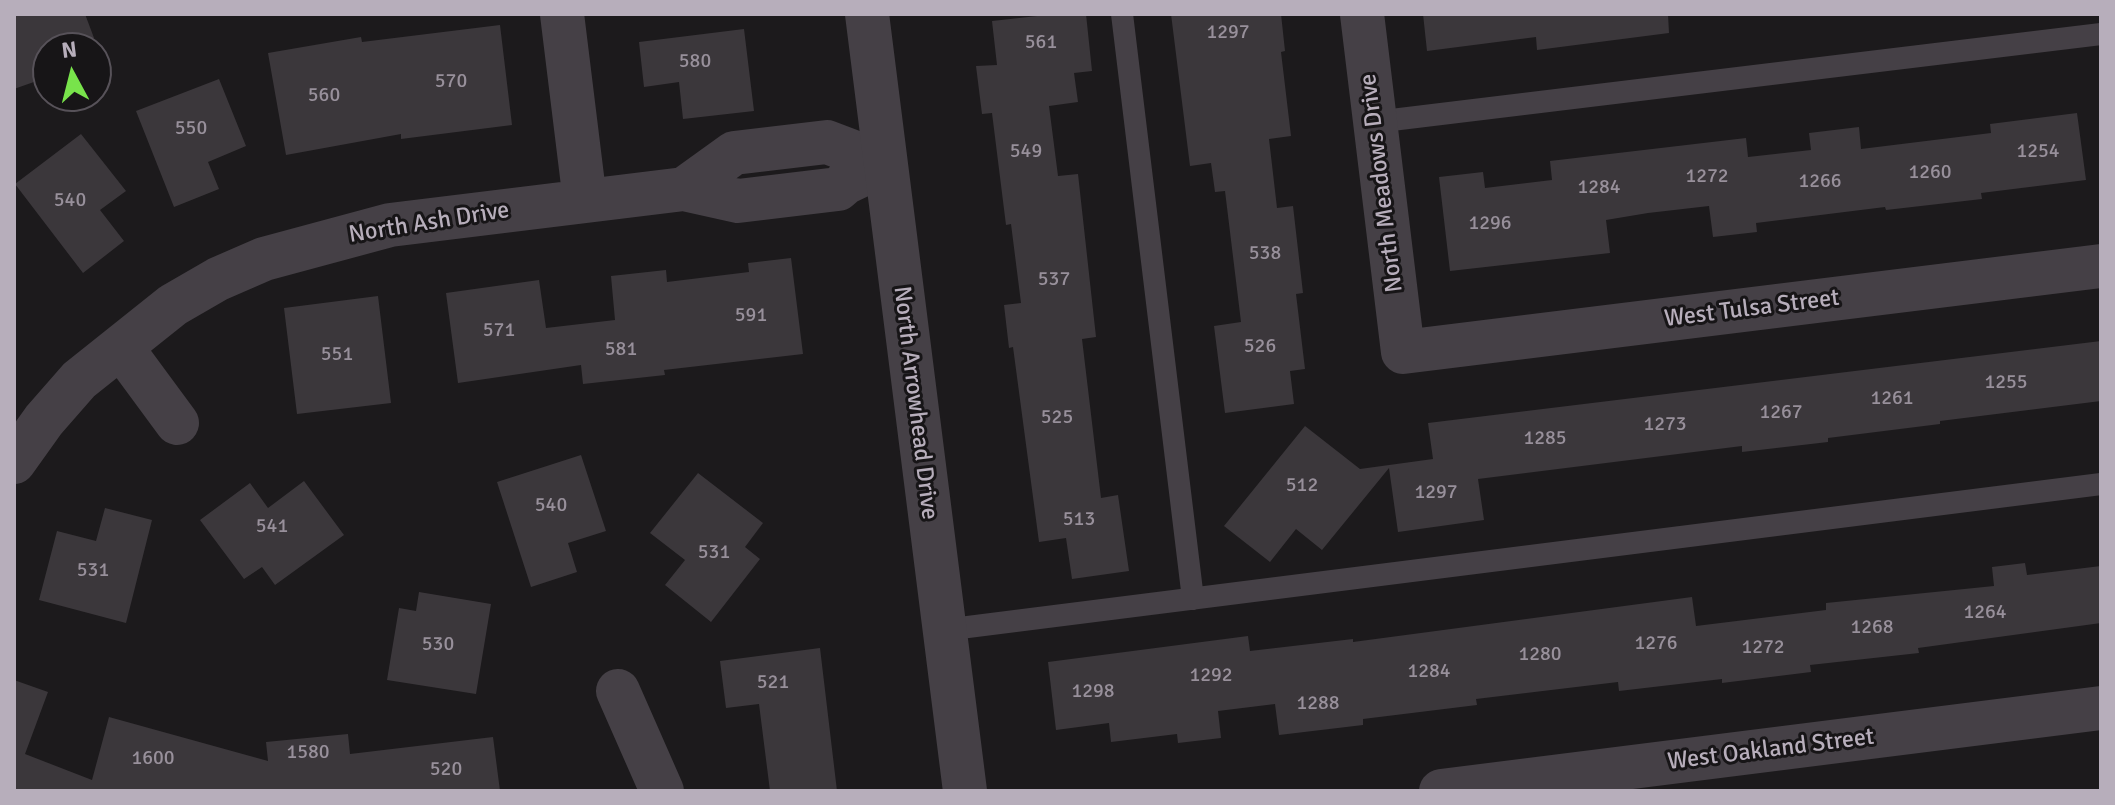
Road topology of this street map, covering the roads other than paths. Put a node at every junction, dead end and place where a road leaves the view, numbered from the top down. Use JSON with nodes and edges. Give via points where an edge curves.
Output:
{"nodes":[{"id":1,"x":562,"y":14,"type":"edge"},
{"id":2,"x":867,"y":14,"type":"edge"},
{"id":3,"x":1122,"y":14,"type":"edge"},
{"id":4,"x":1362,"y":14,"type":"edge"},
{"id":5,"x":2101,"y":34,"type":"edge"},
{"id":6,"x":1375,"y":122,"type":"junction"},
{"id":7,"x":885,"y":164,"type":"junction"},
{"id":8,"x":585,"y":201,"type":"junction"},
{"id":9,"x":2101,"y":266,"type":"edge"},
{"id":10,"x":121,"y":347,"type":"junction"},
{"id":11,"x":1403,"y":352,"type":"joint"},
{"id":12,"x":177,"y":423,"type":"dead end"},
{"id":13,"x":14,"y":462,"type":"edge"},
{"id":14,"x":2101,"y":484,"type":"edge"},
{"id":15,"x":1193,"y":599,"type":"junction"},
{"id":16,"x":944,"y":630,"type":"junction"},
{"id":17,"x":618,"y":691,"type":"dead end"},
{"id":18,"x":2101,"y":708,"type":"edge"},
{"id":19,"x":662,"y":791,"type":"edge"},
{"id":20,"x":965,"y":791,"type":"edge"},
{"id":21,"x":1441,"y":791,"type":"edge"}],
"edges":[{"from":1,"to":8,"type":"street"},
{"from":2,"to":7,"type":"street","name":"North Arrowhead Drive"},
{"from":3,"to":15,"type":"lane"},
{"from":4,"to":6,"type":"street","name":"North Meadows Drive"},
{"from":5,"to":6,"type":"lane"},
{"from":6,"to":11,"type":"street","name":"North Meadows Drive"},
{"from":7,"to":8,"type":"street","name":"North Ash Drive","via":[[838,189],[738,201],[684,189]]},
{"from":7,"to":16,"type":"street","name":"North Arrowhead Drive"},
{"from":8,"to":10,"type":"street","name":"North Ash Drive","via":[[390,225],[264,259],[173,305]]},
{"from":9,"to":11,"type":"street","name":"West Tulsa Street"},
{"from":10,"to":12,"type":"street"},
{"from":10,"to":13,"type":"street","name":"North Ash Drive","via":[[79,380]]},
{"from":14,"to":15,"type":"lane"},
{"from":15,"to":16,"type":"lane"},
{"from":16,"to":20,"type":"street","name":"North Arrowhead Drive"},
{"from":17,"to":19,"type":"street"},
{"from":18,"to":21,"type":"street","name":"West Oakland Street"}]}
